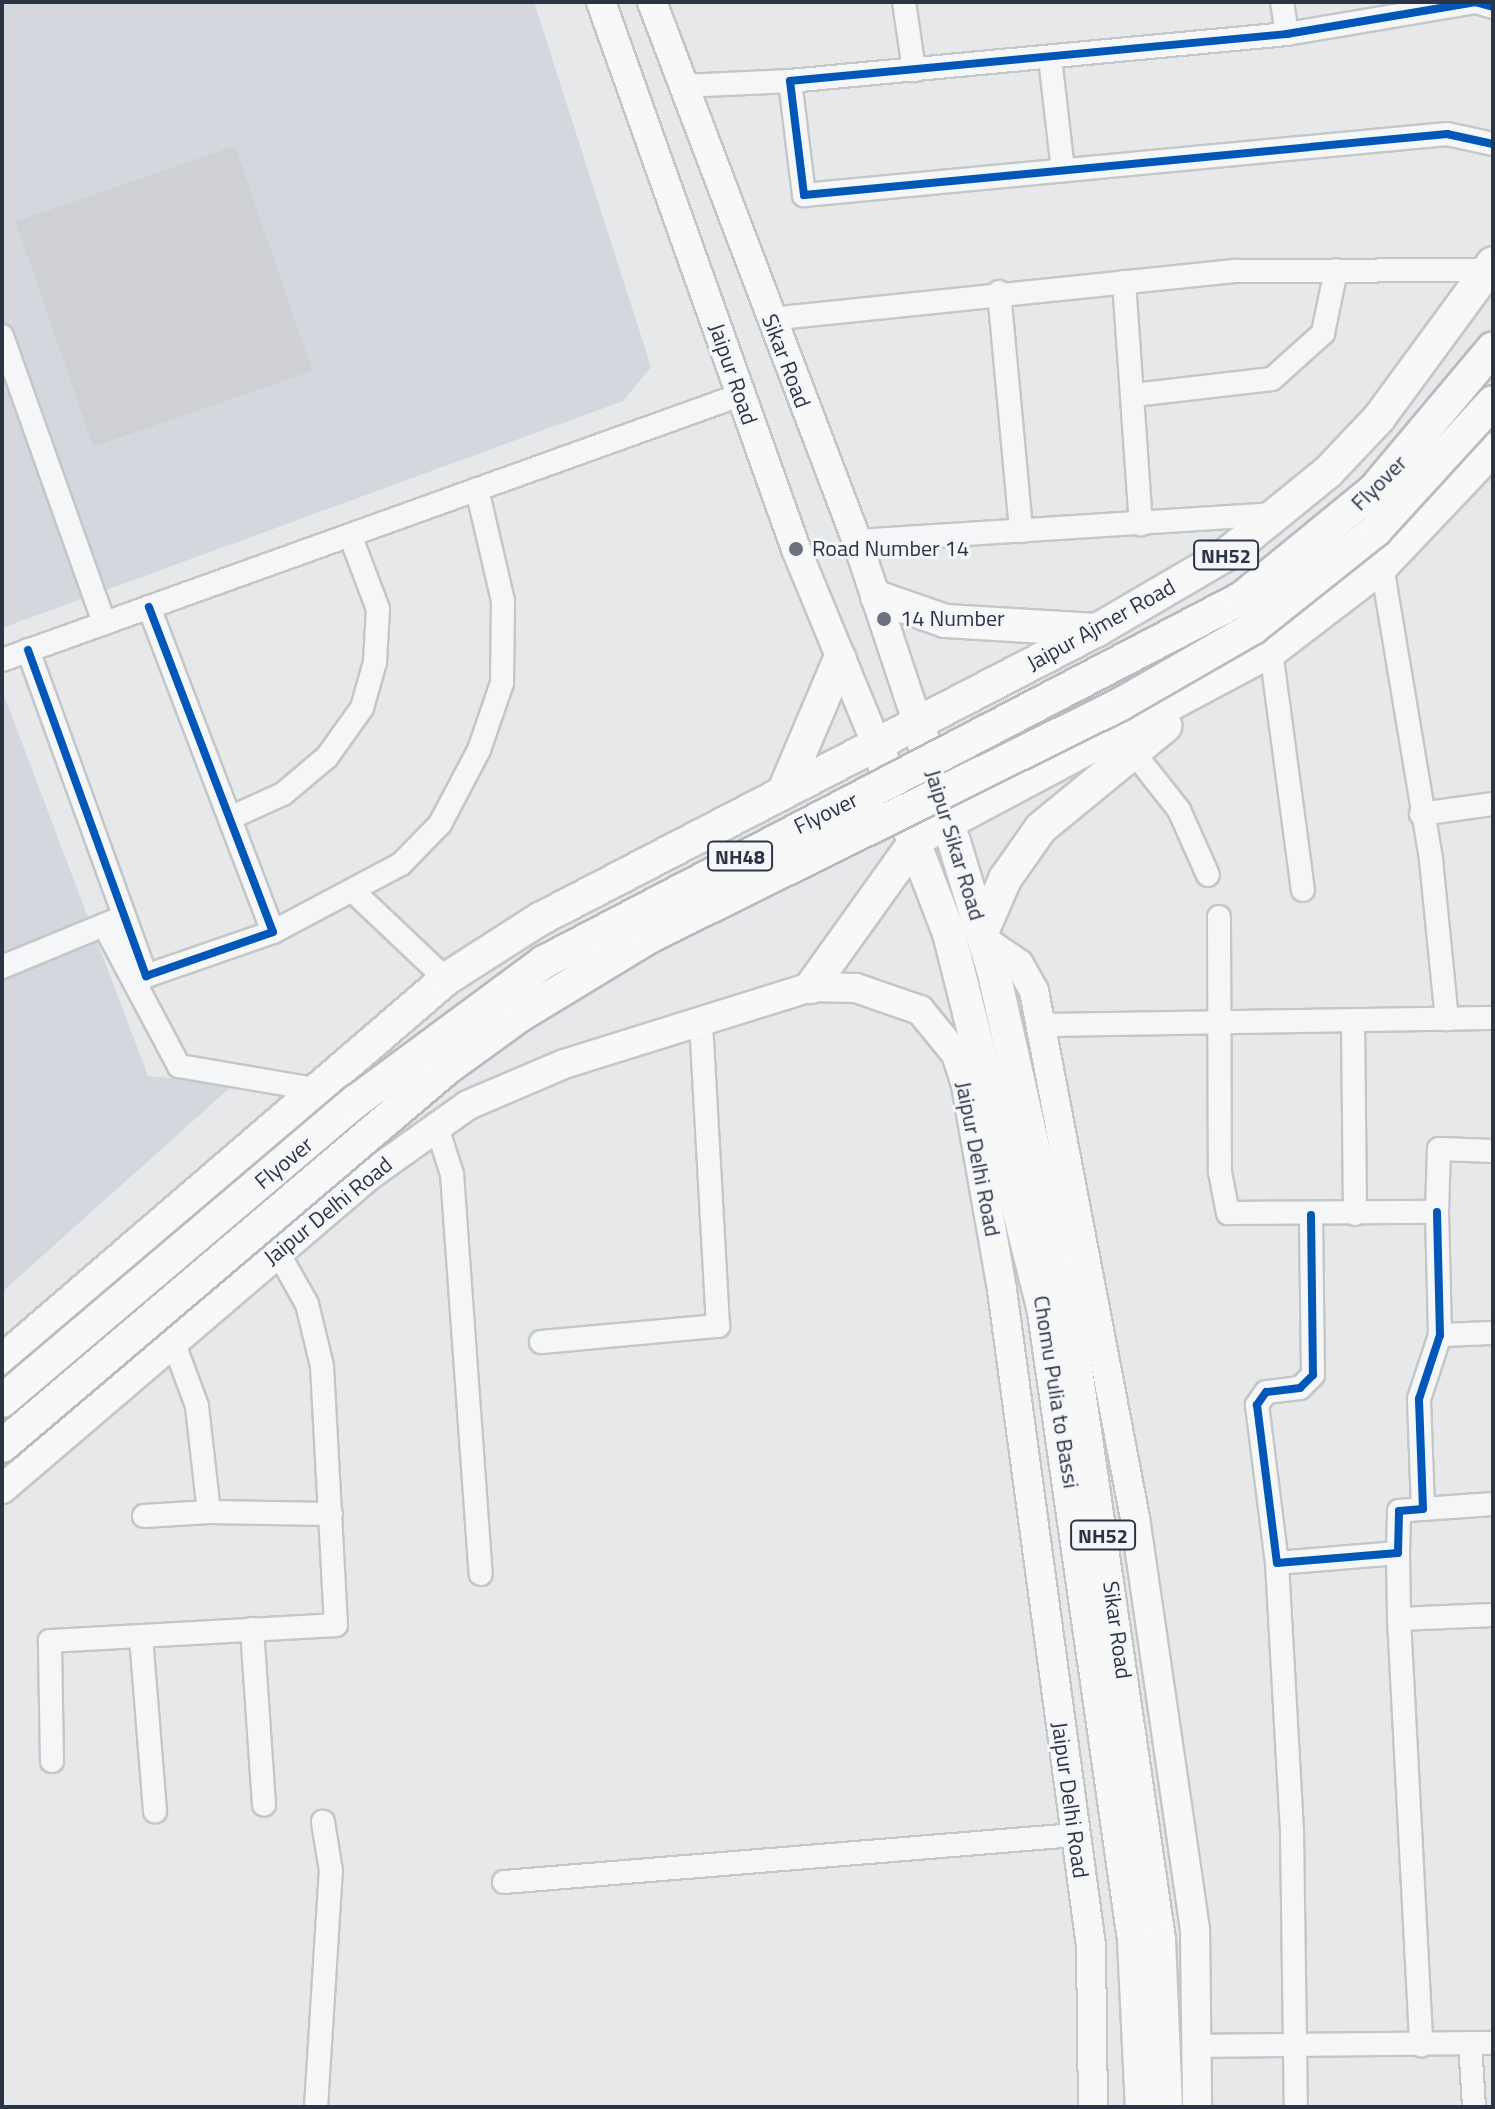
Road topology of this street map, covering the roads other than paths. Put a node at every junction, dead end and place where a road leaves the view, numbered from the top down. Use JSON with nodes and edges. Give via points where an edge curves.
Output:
{"nodes":[{"id":1,"x":601,"y":2,"type":"edge"},
{"id":2,"x":652,"y":2,"type":"edge"},
{"id":3,"x":904,"y":2,"type":"edge"},
{"id":4,"x":1282,"y":2,"type":"edge"},
{"id":5,"x":1430,"y":6,"type":"edge"},
{"id":6,"x":1493,"y":7,"type":"edge"},
{"id":7,"x":1287,"y":34,"type":"junction"},
{"id":8,"x":1050,"y":58,"type":"junction"},
{"id":9,"x":914,"y":70,"type":"junction"},
{"id":10,"x":790,"y":81,"type":"junction"},
{"id":11,"x":683,"y":86,"type":"junction"},
{"id":12,"x":1493,"y":144,"type":"edge"},
{"id":13,"x":1063,"y":170,"type":"junction"},
{"id":14,"x":1491,"y":266,"type":"edge"},
{"id":15,"x":1336,"y":270,"type":"junction"},
{"id":16,"x":1124,"y":282,"type":"junction"},
{"id":17,"x":999,"y":292,"type":"junction"},
{"id":18,"x":770,"y":319,"type":"junction"},
{"id":19,"x":2,"y":336,"type":"edge"},
{"id":20,"x":1493,"y":348,"type":"edge"},
{"id":21,"x":740,"y":395,"type":"junction"},
{"id":22,"x":1134,"y":395,"type":"junction"},
{"id":23,"x":1493,"y":402,"type":"edge"},
{"id":24,"x":1493,"y":449,"type":"edge"},
{"id":25,"x":477,"y":489,"type":"junction"},
{"id":26,"x":1281,"y":514,"type":"junction"},
{"id":27,"x":1141,"y":524,"type":"junction"},
{"id":28,"x":1021,"y":531,"type":"junction"},
{"id":29,"x":350,"y":535,"type":"junction"},
{"id":30,"x":857,"y":541,"type":"junction"},
{"id":31,"x":1382,"y":566,"type":"junction"},
{"id":32,"x":877,"y":597,"type":"junction"},
{"id":33,"x":149,"y":607,"type":"junction"},
{"id":34,"x":104,"y":623,"type":"junction"},
{"id":35,"x":1097,"y":630,"type":"junction"},
{"id":36,"x":28,"y":650,"type":"junction"},
{"id":37,"x":1271,"y":651,"type":"junction"},
{"id":38,"x":840,"y":659,"type":"junction"},
{"id":39,"x":2,"y":660,"type":"edge"},
{"id":40,"x":1204,"y":692,"type":"junction"},
{"id":41,"x":917,"y":721,"type":"junction"},
{"id":42,"x":876,"y":743,"type":"junction"},
{"id":43,"x":1134,"y":753,"type":"junction"},
{"id":44,"x":786,"y":786,"type":"junction"},
{"id":45,"x":1493,"y":804,"type":"edge"},
{"id":46,"x":1421,"y":814,"type":"junction"},
{"id":47,"x":230,"y":818,"type":"junction"},
{"id":48,"x":949,"y":822,"type":"junction"},
{"id":49,"x":917,"y":839,"type":"junction"},
{"id":50,"x":1208,"y":875,"type":"dead end"},
{"id":51,"x":1303,"y":890,"type":"dead end"},
{"id":52,"x":355,"y":893,"type":"junction"},
{"id":53,"x":1219,"y":917,"type":"dead end"},
{"id":54,"x":114,"y":921,"type":"junction"},
{"id":55,"x":273,"y":932,"type":"junction"},
{"id":56,"x":986,"y":947,"type":"junction"},
{"id":57,"x":2,"y":967,"type":"edge"},
{"id":58,"x":446,"y":979,"type":"junction"},
{"id":59,"x":811,"y":987,"type":"junction"},
{"id":60,"x":1493,"y":1018,"type":"edge"},
{"id":61,"x":1447,"y":1019,"type":"junction"},
{"id":62,"x":701,"y":1020,"type":"junction"},
{"id":63,"x":1353,"y":1020,"type":"junction"},
{"id":64,"x":1220,"y":1022,"type":"junction"},
{"id":65,"x":1042,"y":1025,"type":"junction"},
{"id":66,"x":314,"y":1089,"type":"junction"},
{"id":67,"x":436,"y":1124,"type":"junction"},
{"id":68,"x":1493,"y":1151,"type":"edge"},
{"id":69,"x":1437,"y":1212,"type":"junction"},
{"id":70,"x":1355,"y":1214,"type":"junction"},
{"id":71,"x":1311,"y":1215,"type":"junction"},
{"id":72,"x":277,"y":1251,"type":"junction"},
{"id":73,"x":1493,"y":1333,"type":"edge"},
{"id":74,"x":1440,"y":1335,"type":"junction"},
{"id":75,"x":173,"y":1341,"type":"junction"},
{"id":76,"x":541,"y":1342,"type":"dead end"},
{"id":77,"x":2,"y":1361,"type":"edge"},
{"id":78,"x":2,"y":1401,"type":"edge"},
{"id":79,"x":2,"y":1446,"type":"edge"},
{"id":80,"x":2,"y":1489,"type":"edge"},
{"id":81,"x":1493,"y":1504,"type":"edge"},
{"id":82,"x":1423,"y":1509,"type":"junction"},
{"id":83,"x":209,"y":1512,"type":"junction"},
{"id":84,"x":331,"y":1514,"type":"junction"},
{"id":85,"x":144,"y":1516,"type":"dead end"},
{"id":86,"x":1398,"y":1553,"type":"junction"},
{"id":87,"x":1277,"y":1563,"type":"junction"},
{"id":88,"x":481,"y":1574,"type":"dead end"},
{"id":89,"x":1493,"y":1615,"type":"edge"},
{"id":90,"x":1399,"y":1619,"type":"junction"},
{"id":91,"x":252,"y":1629,"type":"junction"},
{"id":92,"x":141,"y":1637,"type":"junction"},
{"id":93,"x":52,"y":1761,"type":"dead end"},
{"id":94,"x":264,"y":1805,"type":"dead end"},
{"id":95,"x":155,"y":1811,"type":"dead end"},
{"id":96,"x":323,"y":1822,"type":"dead end"},
{"id":97,"x":1074,"y":1835,"type":"junction"},
{"id":98,"x":504,"y":1882,"type":"dead end"},
{"id":99,"x":1470,"y":2043,"type":"junction"},
{"id":100,"x":1493,"y":2043,"type":"edge"},
{"id":101,"x":1421,"y":2045,"type":"junction"},
{"id":102,"x":1199,"y":2046,"type":"junction"},
{"id":103,"x":1295,"y":2049,"type":"junction"},
{"id":104,"x":316,"y":2107,"type":"edge"},
{"id":105,"x":1093,"y":2107,"type":"edge"},
{"id":106,"x":1142,"y":2107,"type":"edge"},
{"id":107,"x":1166,"y":2107,"type":"edge"},
{"id":108,"x":1197,"y":2107,"type":"edge"},
{"id":109,"x":1296,"y":2107,"type":"edge"},
{"id":110,"x":1474,"y":2107,"type":"edge"}],
"edges":[{"from":1,"to":21,"type":"main road","name":"Jaipur Road"},
{"from":2,"to":11,"type":"main road","name":"Sikar Road"},
{"from":3,"to":9,"type":"street"},
{"from":4,"to":7,"type":"street"},
{"from":5,"to":6,"type":"street","via":[[1476,2]]},
{"from":5,"to":7,"type":"street"},
{"from":7,"to":8,"type":"street"},
{"from":8,"to":9,"type":"street"},
{"from":8,"to":13,"type":"street"},
{"from":9,"to":10,"type":"street"},
{"from":10,"to":11,"type":"street"},
{"from":10,"to":13,"type":"street","via":[[804,195]]},
{"from":11,"to":18,"type":"main road","name":"Sikar Road"},
{"from":12,"to":13,"type":"street","via":[[1447,134]]},
{"from":14,"to":15,"type":"street"},
{"from":14,"to":26,"type":"highway","name":"Jaipur Ajmer Road","number":"NH52","via":[[1379,418]]},
{"from":15,"to":16,"type":"street"},
{"from":15,"to":22,"type":"street","via":[[1323,333],[1272,379]]},
{"from":16,"to":17,"type":"street"},
{"from":16,"to":22,"type":"street"},
{"from":17,"to":18,"type":"street"},
{"from":17,"to":28,"type":"street"},
{"from":18,"to":30,"type":"main road","name":"Sikar Road"},
{"from":19,"to":34,"type":"street"},
{"from":20,"to":78,"type":"highway","name":"Flyover","number":"NH48","bridge":true,"via":[[1374,490],[1242,598],[544,962],[356,1101]]},
{"from":21,"to":25,"type":"street"},
{"from":21,"to":38,"type":"main road","name":"Jaipur Road"},
{"from":22,"to":27,"type":"street"},
{"from":23,"to":79,"type":"highway","name":"Flyover","number":"NH48","bridge":true,"via":[[1376,530],[1253,628],[1121,704],[649,937],[519,1016],[446,1069]]},
{"from":24,"to":31,"type":"highway"},
{"from":25,"to":29,"type":"street"},
{"from":25,"to":52,"type":"street","via":[[503,601],[502,683],[440,824],[401,864]]},
{"from":26,"to":27,"type":"street"},
{"from":26,"to":35,"type":"highway","name":"Jaipur Ajmer Road","number":"NH52"},
{"from":27,"to":28,"type":"street"},
{"from":28,"to":30,"type":"street"},
{"from":29,"to":33,"type":"street"},
{"from":29,"to":47,"type":"street","via":[[378,609],[375,662],[362,708],[327,757],[283,794]]},
{"from":30,"to":32,"type":"main road","name":"Sikar Road"},
{"from":31,"to":37,"type":"highway"},
{"from":31,"to":46,"type":"street"},
{"from":32,"to":35,"type":"highway","via":[[945,621]]},
{"from":32,"to":41,"type":"main road","name":"Sikar Road"},
{"from":33,"to":34,"type":"street"},
{"from":33,"to":47,"type":"street"},
{"from":34,"to":36,"type":"street"},
{"from":35,"to":41,"type":"highway","name":"Jaipur Ajmer Road","number":"NH52"},
{"from":36,"to":39,"type":"street"},
{"from":36,"to":54,"type":"street"},
{"from":37,"to":40,"type":"highway"},
{"from":37,"to":51,"type":"street"},
{"from":38,"to":42,"type":"main road","name":"Jaipur Road"},
{"from":38,"to":44,"type":"highway"},
{"from":40,"to":43,"type":"highway"},
{"from":40,"to":48,"type":"highway"},
{"from":41,"to":42,"type":"highway","name":"Jaipur Ajmer Road","number":"NH52"},
{"from":41,"to":48,"type":"highway","name":"Jaipur Sikar Road","number":"NH52"},
{"from":42,"to":44,"type":"highway","name":"Jaipur Ajmer Road"},
{"from":42,"to":49,"type":"highway","number":"NH52"},
{"from":43,"to":50,"type":"street","via":[[1179,810]]},
{"from":43,"to":56,"type":"highway","via":[[1041,828],[1005,879]]},
{"from":44,"to":58,"type":"highway","name":"Jaipur Ajmer Road","via":[[540,919]]},
{"from":45,"to":46,"type":"street"},
{"from":46,"to":61,"type":"street"},
{"from":47,"to":55,"type":"street"},
{"from":48,"to":49,"type":"highway"},
{"from":48,"to":56,"type":"highway","name":"Jaipur Sikar Road","number":"NH52"},
{"from":49,"to":59,"type":"highway"},
{"from":49,"to":106,"type":"highway","name":"Chomu Pulia to Bassi","number":"NH52","via":[[986,1063],[1044,1312],[1134,1940]]},
{"from":52,"to":55,"type":"street"},
{"from":52,"to":58,"type":"street"},
{"from":53,"to":64,"type":"street"},
{"from":54,"to":55,"type":"street","via":[[146,976]]},
{"from":54,"to":57,"type":"street"},
{"from":54,"to":66,"type":"street","via":[[179,1066]]},
{"from":56,"to":65,"type":"main road","via":[[1019,964]]},
{"from":56,"to":107,"type":"highway","name":"Sikar Road","number":"NH52","via":[[1050,1215],[1087,1424],[1159,1940]]},
{"from":58,"to":66,"type":"highway","name":"Jaipur Ajmer Road"},
{"from":59,"to":62,"type":"main road","name":"Jaipur Delhi Road"},
{"from":59,"to":97,"type":"main road","name":"Jaipur Delhi Road","via":[[856,988],[920,1010],[956,1054],[966,1085],[1002,1290]]},
{"from":60,"to":61,"type":"street"},
{"from":61,"to":63,"type":"street"},
{"from":62,"to":67,"type":"main road","name":"Jaipur Delhi Road","via":[[564,1064]]},
{"from":62,"to":76,"type":"street","via":[[718,1326]]},
{"from":63,"to":64,"type":"street"},
{"from":63,"to":70,"type":"street"},
{"from":64,"to":65,"type":"street"},
{"from":64,"to":71,"type":"street","via":[[1222,1204],[1234,1216]]},
{"from":65,"to":102,"type":"main road","via":[[1184,1827]]},
{"from":66,"to":77,"type":"highway","name":"Jaipur Ajmer Road"},
{"from":67,"to":72,"type":"main road","name":"Jaipur Delhi Road"},
{"from":67,"to":88,"type":"street","via":[[453,1188]]},
{"from":68,"to":69,"type":"street","via":[[1439,1149]]},
{"from":69,"to":70,"type":"street"},
{"from":69,"to":74,"type":"street"},
{"from":70,"to":71,"type":"street"},
{"from":71,"to":87,"type":"street","via":[[1313,1375],[1300,1388],[1266,1392],[1257,1405]]},
{"from":72,"to":75,"type":"main road","name":"Jaipur Delhi Road"},
{"from":72,"to":84,"type":"street","via":[[307,1304],[322,1366]]},
{"from":73,"to":74,"type":"street"},
{"from":74,"to":82,"type":"street","via":[[1419,1399]]},
{"from":75,"to":80,"type":"main road","name":"Jaipur Delhi Road"},
{"from":75,"to":83,"type":"street","via":[[197,1406]]},
{"from":81,"to":82,"type":"street"},
{"from":82,"to":86,"type":"street","via":[[1399,1511]]},
{"from":83,"to":84,"type":"street"},
{"from":83,"to":85,"type":"street"},
{"from":84,"to":91,"type":"street","via":[[336,1625]]},
{"from":86,"to":87,"type":"street"},
{"from":86,"to":90,"type":"street"},
{"from":87,"to":103,"type":"street"},
{"from":89,"to":90,"type":"street"},
{"from":90,"to":101,"type":"street"},
{"from":91,"to":92,"type":"street"},
{"from":91,"to":94,"type":"street"},
{"from":92,"to":93,"type":"street","via":[[50,1641]]},
{"from":92,"to":95,"type":"street"},
{"from":96,"to":104,"type":"street","via":[[331,1871]]},
{"from":97,"to":98,"type":"street"},
{"from":97,"to":105,"type":"main road","name":"Jaipur Delhi Road","via":[[1091,1946]]},
{"from":99,"to":100,"type":"street"},
{"from":99,"to":101,"type":"street"},
{"from":99,"to":110,"type":"street"},
{"from":101,"to":103,"type":"street"},
{"from":102,"to":103,"type":"street"},
{"from":102,"to":108,"type":"main road"},
{"from":103,"to":109,"type":"street"}]}
